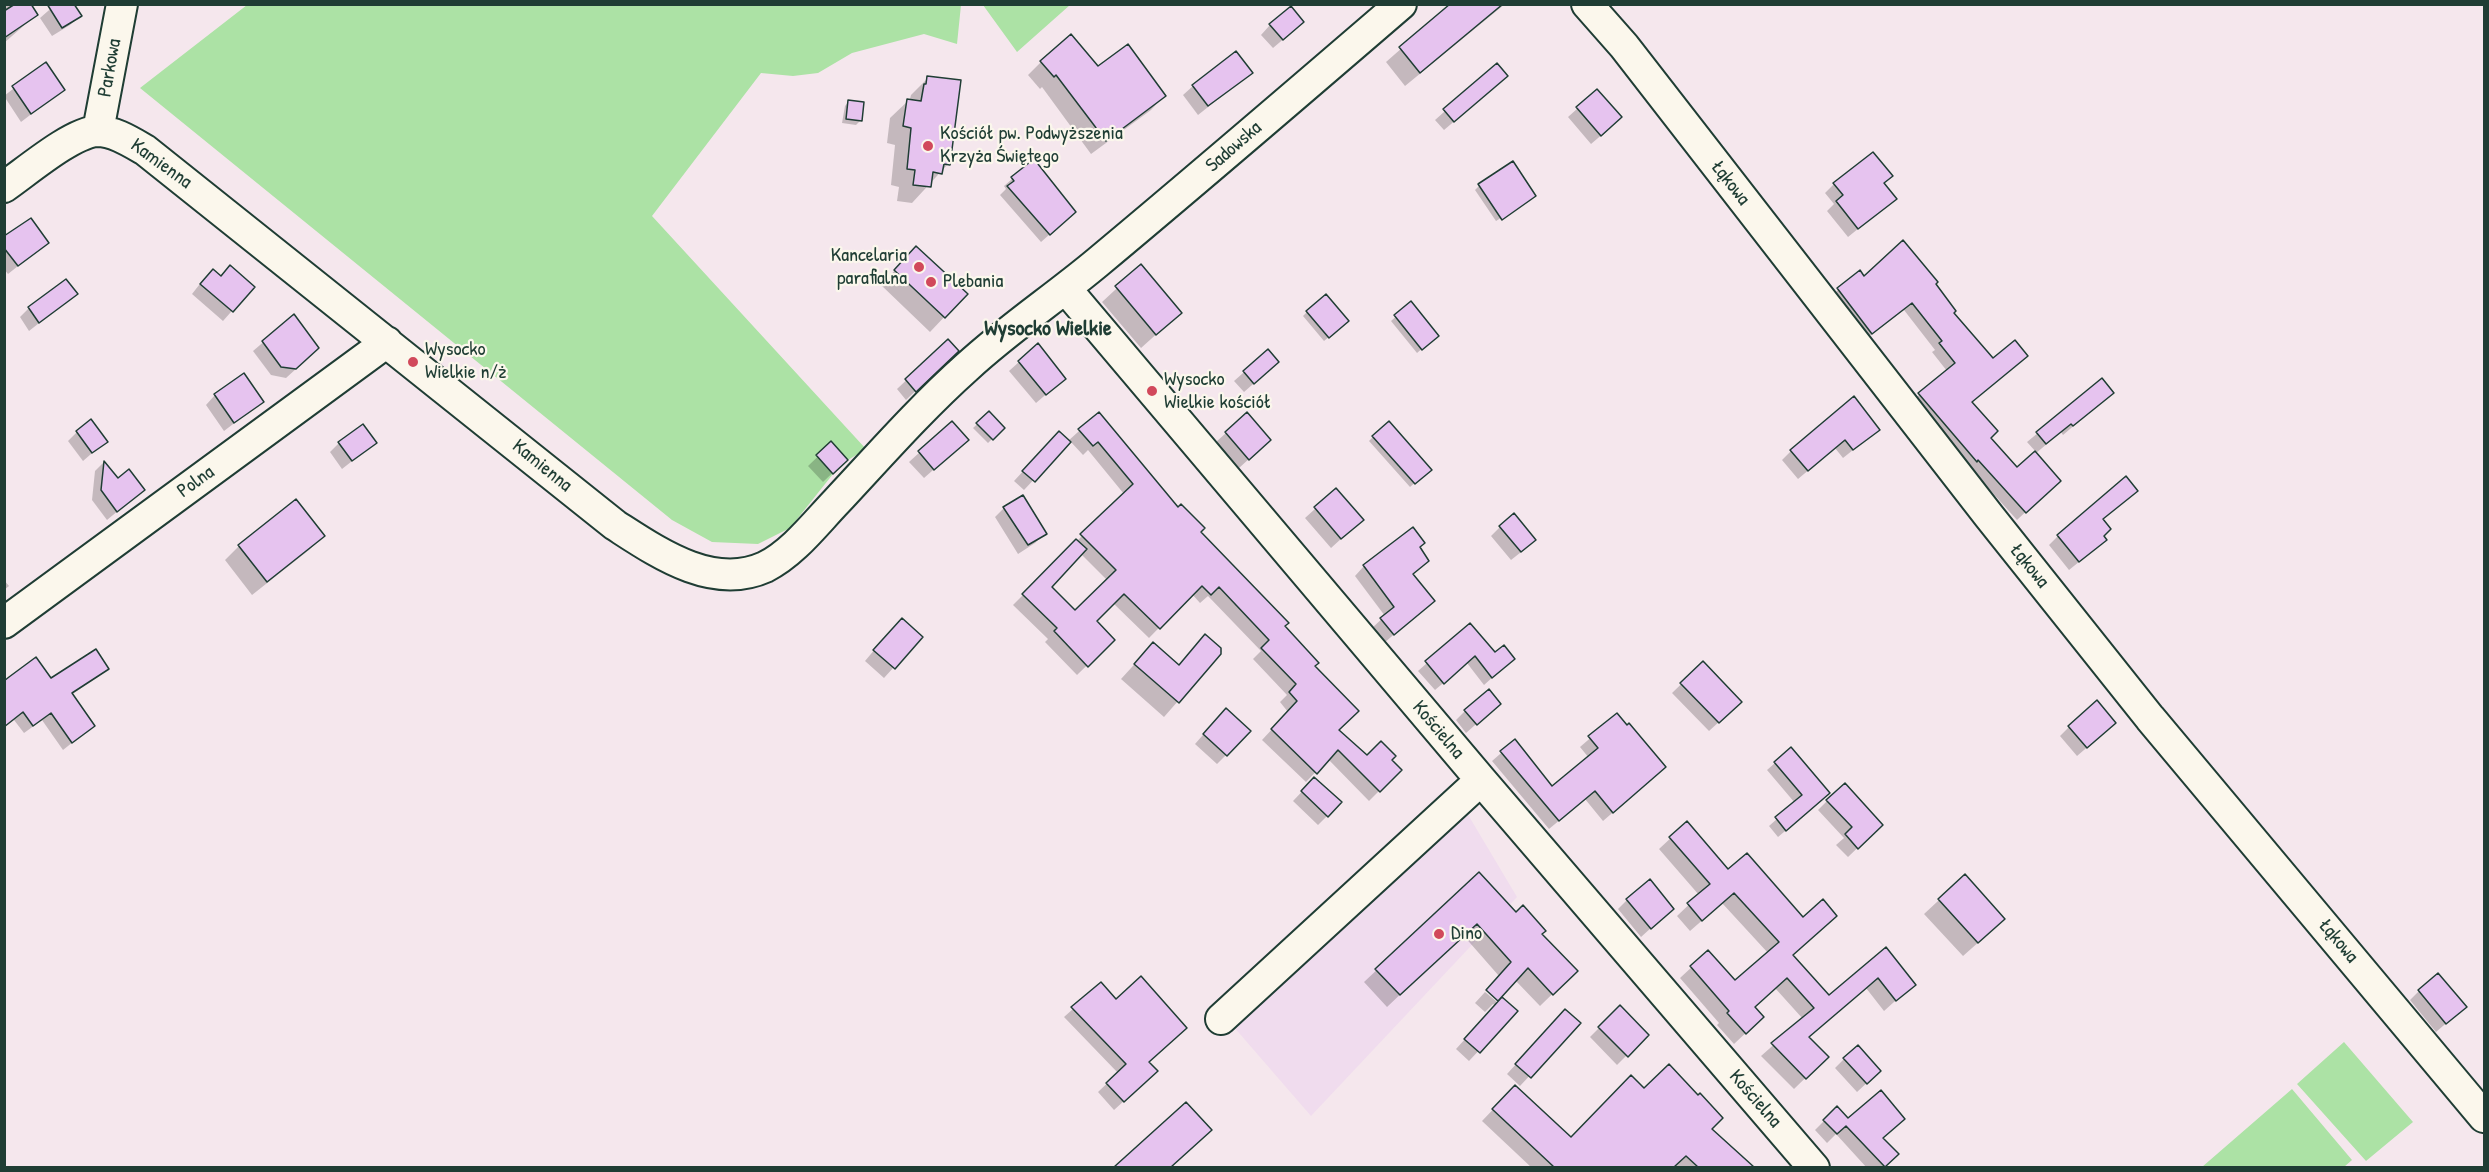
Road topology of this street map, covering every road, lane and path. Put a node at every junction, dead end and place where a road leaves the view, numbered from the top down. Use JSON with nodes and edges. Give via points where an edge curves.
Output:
{"nodes":[{"id":1,"x":122,"y":4,"type":"edge"},
{"id":2,"x":1401,"y":4,"type":"edge"},
{"id":3,"x":1587,"y":4,"type":"edge"},
{"id":4,"x":98,"y":131,"type":"junction"},
{"id":5,"x":4,"y":188,"type":"edge"},
{"id":6,"x":1066,"y":288,"type":"junction"},
{"id":7,"x":387,"y":342,"type":"junction"},
{"id":8,"x":4,"y":623,"type":"edge"},
{"id":9,"x":1481,"y":780,"type":"junction"},
{"id":10,"x":1221,"y":1019,"type":"dead end"},
{"id":11,"x":2484,"y":1117,"type":"edge"},
{"id":12,"x":1814,"y":1167,"type":"edge"}],
"edges":[{"from":1,"to":4,"type":"street","name":"Parkowa"},
{"from":2,"to":6,"type":"street","name":"Sadowska"},
{"from":3,"to":11,"type":"street","name":"Łąkowa","via":[[1624,46],[2150,718]]},
{"from":4,"to":5,"type":"street","via":[[81,135]]},
{"from":4,"to":7,"type":"street","name":"Kamienna","via":[[124,138],[145,150]]},
{"from":6,"to":7,"type":"street","name":"Kamienna","via":[[932,399],[794,546],[766,566],[742,574],[722,574],[686,565],[655,551],[615,525]]},
{"from":6,"to":9,"type":"street","name":"Kościelna"},
{"from":7,"to":8,"type":"street","name":"Polna"},
{"from":9,"to":10,"type":"street"},
{"from":9,"to":12,"type":"street","name":"Kościelna"}]}
